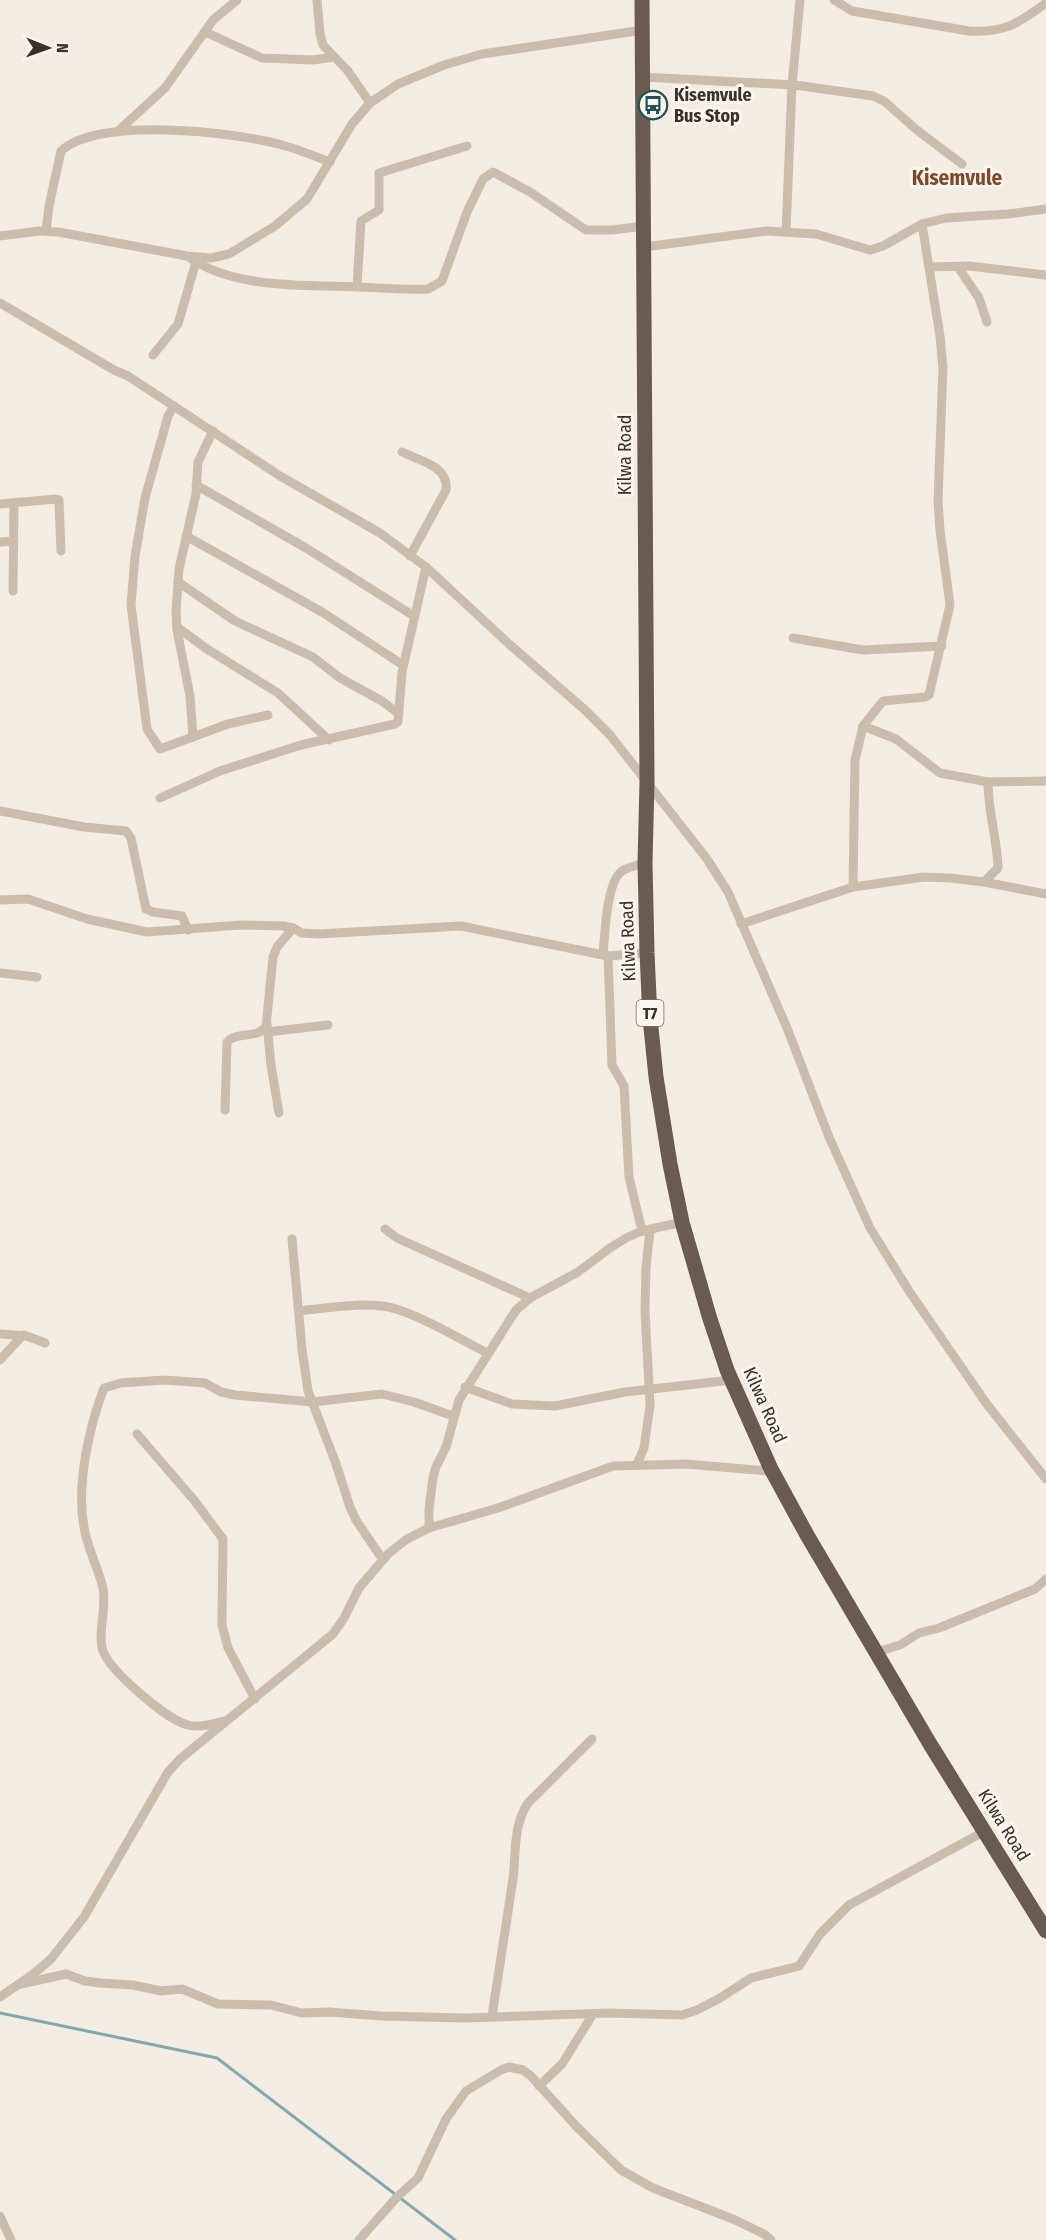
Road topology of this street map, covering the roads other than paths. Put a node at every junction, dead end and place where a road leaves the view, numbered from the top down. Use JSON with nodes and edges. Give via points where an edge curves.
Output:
{"nodes":[{"id":1,"x":237,"y":0,"type":"edge"},
{"id":2,"x":317,"y":0,"type":"edge"},
{"id":3,"x":642,"y":0,"type":"edge"},
{"id":4,"x":800,"y":0,"type":"edge"},
{"id":5,"x":834,"y":0,"type":"edge"},
{"id":6,"x":1046,"y":3,"type":"edge"},
{"id":7,"x":643,"y":30,"type":"junction"},
{"id":8,"x":205,"y":32,"type":"junction"},
{"id":9,"x":334,"y":57,"type":"junction"},
{"id":10,"x":642,"y":76,"type":"junction"},
{"id":11,"x":792,"y":85,"type":"junction"},
{"id":12,"x":370,"y":103,"type":"junction"},
{"id":13,"x":117,"y":132,"type":"junction"},
{"id":14,"x":467,"y":146,"type":"dead end"},
{"id":15,"x":330,"y":162,"type":"junction"},
{"id":16,"x":962,"y":164,"type":"dead end"},
{"id":17,"x":1046,"y":209,"type":"edge"},
{"id":18,"x":922,"y":224,"type":"junction"},
{"id":19,"x":644,"y":226,"type":"junction"},
{"id":20,"x":46,"y":231,"type":"junction"},
{"id":21,"x":786,"y":231,"type":"junction"},
{"id":22,"x":0,"y":236,"type":"edge"},
{"id":23,"x":644,"y":247,"type":"junction"},
{"id":24,"x":187,"y":256,"type":"junction"},
{"id":25,"x":196,"y":262,"type":"junction"},
{"id":26,"x":929,"y":267,"type":"junction"},
{"id":27,"x":958,"y":267,"type":"junction"},
{"id":28,"x":1046,"y":275,"type":"edge"},
{"id":29,"x":357,"y":287,"type":"junction"},
{"id":30,"x":0,"y":303,"type":"edge"},
{"id":31,"x":987,"y":322,"type":"dead end"},
{"id":32,"x":153,"y":355,"type":"dead end"},
{"id":33,"x":174,"y":406,"type":"junction"},
{"id":34,"x":213,"y":431,"type":"junction"},
{"id":35,"x":402,"y":452,"type":"dead end"},
{"id":36,"x":196,"y":485,"type":"junction"},
{"id":37,"x":0,"y":504,"type":"edge"},
{"id":38,"x":14,"y":504,"type":"junction"},
{"id":39,"x":186,"y":536,"type":"junction"},
{"id":40,"x":14,"y":541,"type":"junction"},
{"id":41,"x":0,"y":542,"type":"edge"},
{"id":42,"x":62,"y":551,"type":"dead end"},
{"id":43,"x":410,"y":556,"type":"junction"},
{"id":44,"x":426,"y":567,"type":"junction"},
{"id":45,"x":178,"y":582,"type":"junction"},
{"id":46,"x":13,"y":591,"type":"dead end"},
{"id":47,"x":414,"y":616,"type":"junction"},
{"id":48,"x":177,"y":627,"type":"junction"},
{"id":49,"x":793,"y":638,"type":"dead end"},
{"id":50,"x":942,"y":646,"type":"junction"},
{"id":51,"x":403,"y":665,"type":"junction"},
{"id":52,"x":399,"y":714,"type":"junction"},
{"id":53,"x":268,"y":715,"type":"dead end"},
{"id":54,"x":863,"y":726,"type":"junction"},
{"id":55,"x":193,"y":737,"type":"junction"},
{"id":56,"x":329,"y":740,"type":"junction"},
{"id":57,"x":1046,"y":781,"type":"edge"},
{"id":58,"x":647,"y":782,"type":"junction"},
{"id":59,"x":988,"y":782,"type":"junction"},
{"id":60,"x":160,"y":798,"type":"dead end"},
{"id":61,"x":0,"y":811,"type":"edge"},
{"id":62,"x":645,"y":863,"type":"junction"},
{"id":63,"x":984,"y":882,"type":"junction"},
{"id":64,"x":854,"y":887,"type":"junction"},
{"id":65,"x":1046,"y":894,"type":"edge"},
{"id":66,"x":0,"y":900,"type":"edge"},
{"id":67,"x":741,"y":924,"type":"junction"},
{"id":68,"x":293,"y":928,"type":"junction"},
{"id":69,"x":188,"y":930,"type":"junction"},
{"id":70,"x":647,"y":953,"type":"junction"},
{"id":71,"x":605,"y":956,"type":"junction"},
{"id":72,"x":0,"y":973,"type":"edge"},
{"id":73,"x":37,"y":977,"type":"dead end"},
{"id":74,"x":328,"y":1025,"type":"dead end"},
{"id":75,"x":267,"y":1028,"type":"junction"},
{"id":76,"x":225,"y":1110,"type":"dead end"},
{"id":77,"x":279,"y":1113,"type":"dead end"},
{"id":78,"x":682,"y":1222,"type":"junction"},
{"id":79,"x":385,"y":1229,"type":"dead end"},
{"id":80,"x":646,"y":1231,"type":"junction"},
{"id":81,"x":292,"y":1239,"type":"dead end"},
{"id":82,"x":530,"y":1298,"type":"junction"},
{"id":83,"x":299,"y":1311,"type":"junction"},
{"id":84,"x":0,"y":1334,"type":"edge"},
{"id":85,"x":23,"y":1335,"type":"junction"},
{"id":86,"x":45,"y":1343,"type":"dead end"},
{"id":87,"x":487,"y":1353,"type":"junction"},
{"id":88,"x":0,"y":1360,"type":"edge"},
{"id":89,"x":732,"y":1380,"type":"junction"},
{"id":90,"x":465,"y":1387,"type":"junction"},
{"id":91,"x":649,"y":1389,"type":"junction"},
{"id":92,"x":313,"y":1402,"type":"junction"},
{"id":93,"x":453,"y":1416,"type":"junction"},
{"id":94,"x":137,"y":1434,"type":"dead end"},
{"id":95,"x":638,"y":1464,"type":"junction"},
{"id":96,"x":771,"y":1469,"type":"junction"},
{"id":97,"x":1046,"y":1479,"type":"edge"},
{"id":98,"x":429,"y":1528,"type":"junction"},
{"id":99,"x":383,"y":1560,"type":"junction"},
{"id":100,"x":1046,"y":1579,"type":"edge"},
{"id":101,"x":877,"y":1652,"type":"junction"},
{"id":102,"x":255,"y":1699,"type":"junction"},
{"id":103,"x":229,"y":1719,"type":"junction"},
{"id":104,"x":592,"y":1739,"type":"dead end"},
{"id":105,"x":985,"y":1831,"type":"junction"},
{"id":106,"x":1046,"y":1932,"type":"edge"},
{"id":107,"x":21,"y":1984,"type":"junction"},
{"id":108,"x":0,"y":1998,"type":"edge"},
{"id":109,"x":593,"y":2014,"type":"junction"},
{"id":110,"x":492,"y":2016,"type":"junction"},
{"id":111,"x":539,"y":2086,"type":"junction"},
{"id":112,"x":0,"y":2207,"type":"edge"},
{"id":113,"x":0,"y":2216,"type":"edge"},
{"id":114,"x":11,"y":2240,"type":"edge"},
{"id":115,"x":359,"y":2240,"type":"edge"},
{"id":116,"x":771,"y":2240,"type":"edge"}],
"edges":[{"from":1,"to":8,"type":"street"},
{"from":2,"to":9,"type":"street","via":[[320,39]]},
{"from":3,"to":7,"type":"highway","name":"Kilwa Road","number":"T7"},
{"from":4,"to":11,"type":"street"},
{"from":5,"to":6,"type":"street","via":[[852,11],[985,32],[1015,25]]},
{"from":7,"to":10,"type":"highway","name":"Kilwa Road","number":"T7"},
{"from":7,"to":12,"type":"street","via":[[482,54],[398,84]]},
{"from":8,"to":9,"type":"street","via":[[262,58]]},
{"from":8,"to":13,"type":"street","via":[[165,88]]},
{"from":9,"to":12,"type":"street"},
{"from":10,"to":11,"type":"street"},
{"from":10,"to":19,"type":"highway","name":"Kilwa Road","number":"T7"},
{"from":11,"to":16,"type":"street","via":[[880,98]]},
{"from":11,"to":21,"type":"street"},
{"from":12,"to":15,"type":"street","via":[[352,124]]},
{"from":13,"to":15,"type":"street","via":[[205,132],[282,145]]},
{"from":13,"to":20,"type":"street","via":[[98,135],[61,152]]},
{"from":14,"to":29,"type":"street","via":[[379,173],[379,210],[362,221]]},
{"from":15,"to":24,"type":"street","via":[[307,199],[275,226],[229,254],[211,258]]},
{"from":17,"to":18,"type":"street","via":[[946,218]]},
{"from":18,"to":21,"type":"street","via":[[870,250],[816,234]]},
{"from":18,"to":26,"type":"street"},
{"from":19,"to":23,"type":"highway","name":"Kilwa Road","number":"T7"},
{"from":19,"to":29,"type":"street","via":[[586,230],[493,172],[483,178],[438,285],[413,290]]},
{"from":20,"to":22,"type":"street"},
{"from":20,"to":24,"type":"street"},
{"from":21,"to":23,"type":"street"},
{"from":23,"to":58,"type":"highway","name":"Kilwa Road","number":"T7"},
{"from":24,"to":25,"type":"street"},
{"from":25,"to":29,"type":"street","via":[[246,281]]},
{"from":25,"to":32,"type":"street","via":[[178,324]]},
{"from":26,"to":27,"type":"street"},
{"from":26,"to":50,"type":"street","via":[[943,368],[938,501],[950,605]]},
{"from":27,"to":28,"type":"street"},
{"from":27,"to":31,"type":"street","via":[[979,298]]},
{"from":30,"to":33,"type":"street"},
{"from":33,"to":34,"type":"street"},
{"from":33,"to":55,"type":"street","via":[[145,498],[135,556],[131,618],[148,733],[160,749]]},
{"from":34,"to":36,"type":"street","via":[[198,462]]},
{"from":34,"to":43,"type":"street","via":[[280,476],[380,533]]},
{"from":35,"to":43,"type":"street","via":[[440,470],[447,480],[446,490]]},
{"from":36,"to":39,"type":"street"},
{"from":36,"to":47,"type":"street"},
{"from":37,"to":38,"type":"street"},
{"from":38,"to":40,"type":"street"},
{"from":38,"to":42,"type":"street","via":[[59,500]]},
{"from":39,"to":45,"type":"street"},
{"from":39,"to":51,"type":"street","via":[[322,612]]},
{"from":40,"to":41,"type":"street"},
{"from":40,"to":46,"type":"street"},
{"from":43,"to":44,"type":"street"},
{"from":44,"to":47,"type":"street"},
{"from":44,"to":58,"type":"street","via":[[585,710]]},
{"from":45,"to":48,"type":"street"},
{"from":45,"to":52,"type":"street","via":[[235,621],[313,657]]},
{"from":47,"to":51,"type":"street"},
{"from":48,"to":55,"type":"street"},
{"from":48,"to":56,"type":"street","via":[[278,693]]},
{"from":49,"to":50,"type":"street","via":[[863,650]]},
{"from":50,"to":54,"type":"street","via":[[929,695],[883,701]]},
{"from":51,"to":52,"type":"street"},
{"from":52,"to":56,"type":"street","via":[[395,724]]},
{"from":53,"to":55,"type":"street"},
{"from":54,"to":59,"type":"street","via":[[897,739],[940,773]]},
{"from":54,"to":64,"type":"street","via":[[854,771]]},
{"from":56,"to":60,"type":"street","via":[[235,766]]},
{"from":57,"to":59,"type":"street"},
{"from":58,"to":62,"type":"highway","name":"Kilwa Road","number":"T7"},
{"from":58,"to":67,"type":"street","via":[[717,873]]},
{"from":59,"to":63,"type":"street","via":[[998,868]]},
{"from":61,"to":69,"type":"street","via":[[126,831],[131,838],[146,909],[182,916]]},
{"from":62,"to":70,"type":"highway","name":"Kilwa Road","number":"T7"},
{"from":62,"to":71,"type":"street","via":[[621,872],[615,881],[609,900]]},
{"from":63,"to":64,"type":"street","via":[[924,877]]},
{"from":63,"to":65,"type":"street"},
{"from":64,"to":67,"type":"street"},
{"from":66,"to":69,"type":"street","via":[[28,898],[87,919],[140,931]]},
{"from":67,"to":97,"type":"street","via":[[870,1228],[986,1403]]},
{"from":68,"to":69,"type":"street","via":[[241,925]]},
{"from":68,"to":71,"type":"street","via":[[318,934],[461,926]]},
{"from":68,"to":75,"type":"street","via":[[273,957]]},
{"from":70,"to":71,"type":"street"},
{"from":70,"to":78,"type":"highway","name":"Kilwa Road","number":"T7","via":[[656,1077]]},
{"from":71,"to":80,"type":"street","via":[[612,1065],[624,1086],[629,1177]]},
{"from":72,"to":73,"type":"street"},
{"from":74,"to":75,"type":"street"},
{"from":75,"to":76,"type":"street","via":[[227,1042]]},
{"from":75,"to":77,"type":"street"},
{"from":78,"to":80,"type":"street"},
{"from":78,"to":89,"type":"highway","name":"Kilwa Road","number":"T7"},
{"from":79,"to":82,"type":"street"},
{"from":80,"to":82,"type":"street","via":[[609,1248],[578,1272]]},
{"from":80,"to":91,"type":"street"},
{"from":81,"to":83,"type":"street"},
{"from":82,"to":87,"type":"street","via":[[516,1310]]},
{"from":83,"to":87,"type":"street","via":[[388,1307]]},
{"from":83,"to":92,"type":"street","via":[[308,1391]]},
{"from":84,"to":85,"type":"street"},
{"from":85,"to":86,"type":"street"},
{"from":85,"to":88,"type":"street"},
{"from":87,"to":90,"type":"street"},
{"from":89,"to":91,"type":"street"},
{"from":89,"to":96,"type":"highway","name":"Kilwa Road","number":"T7"},
{"from":90,"to":91,"type":"street","via":[[512,1404],[555,1406]]},
{"from":90,"to":93,"type":"street"},
{"from":91,"to":95,"type":"street","via":[[645,1448]]},
{"from":92,"to":93,"type":"street","via":[[382,1394]]},
{"from":92,"to":99,"type":"street","via":[[350,1507]]},
{"from":92,"to":103,"type":"street","via":[[236,1395],[205,1383],[164,1380],[105,1387],[96,1408],[86,1449],[82,1512],[86,1539],[103,1591],[103,1651],[127,1681],[171,1718],[192,1726]]},
{"from":93,"to":98,"type":"street","via":[[446,1447],[435,1467]]},
{"from":94,"to":102,"type":"street","via":[[223,1539],[222,1626],[228,1648]]},
{"from":95,"to":96,"type":"street"},
{"from":95,"to":98,"type":"street","via":[[612,1466],[498,1508]]},
{"from":96,"to":101,"type":"highway","name":"Kilwa Road","number":"T7"},
{"from":98,"to":99,"type":"street","via":[[397,1545]]},
{"from":99,"to":102,"type":"street","via":[[359,1588],[333,1634]]},
{"from":100,"to":101,"type":"street","via":[[1035,1589]]},
{"from":101,"to":105,"type":"highway","name":"Kilwa Road","number":"T7"},
{"from":102,"to":103,"type":"street"},
{"from":103,"to":107,"type":"street","via":[[168,1772],[84,1917],[51,1959]]},
{"from":104,"to":110,"type":"street","via":[[528,1803],[521,1815]]},
{"from":105,"to":106,"type":"highway","name":"Kilwa Road","number":"T7"},
{"from":105,"to":109,"type":"street","via":[[849,1905],[820,1934],[798,1967],[751,1977],[720,1998],[682,2015]]},
{"from":107,"to":108,"type":"street"},
{"from":107,"to":110,"type":"street","via":[[66,1974],[100,1983],[164,1991],[182,1989],[218,2004],[271,2005],[298,2013]]},
{"from":109,"to":110,"type":"street"},
{"from":109,"to":111,"type":"street","via":[[562,2064]]},
{"from":111,"to":115,"type":"street","via":[[524,2070],[511,2067],[466,2091],[446,2119],[414,2184],[397,2197]]},
{"from":111,"to":116,"type":"street","via":[[621,2170]]},
{"from":112,"to":113,"type":"street"},
{"from":113,"to":114,"type":"street"}]}
